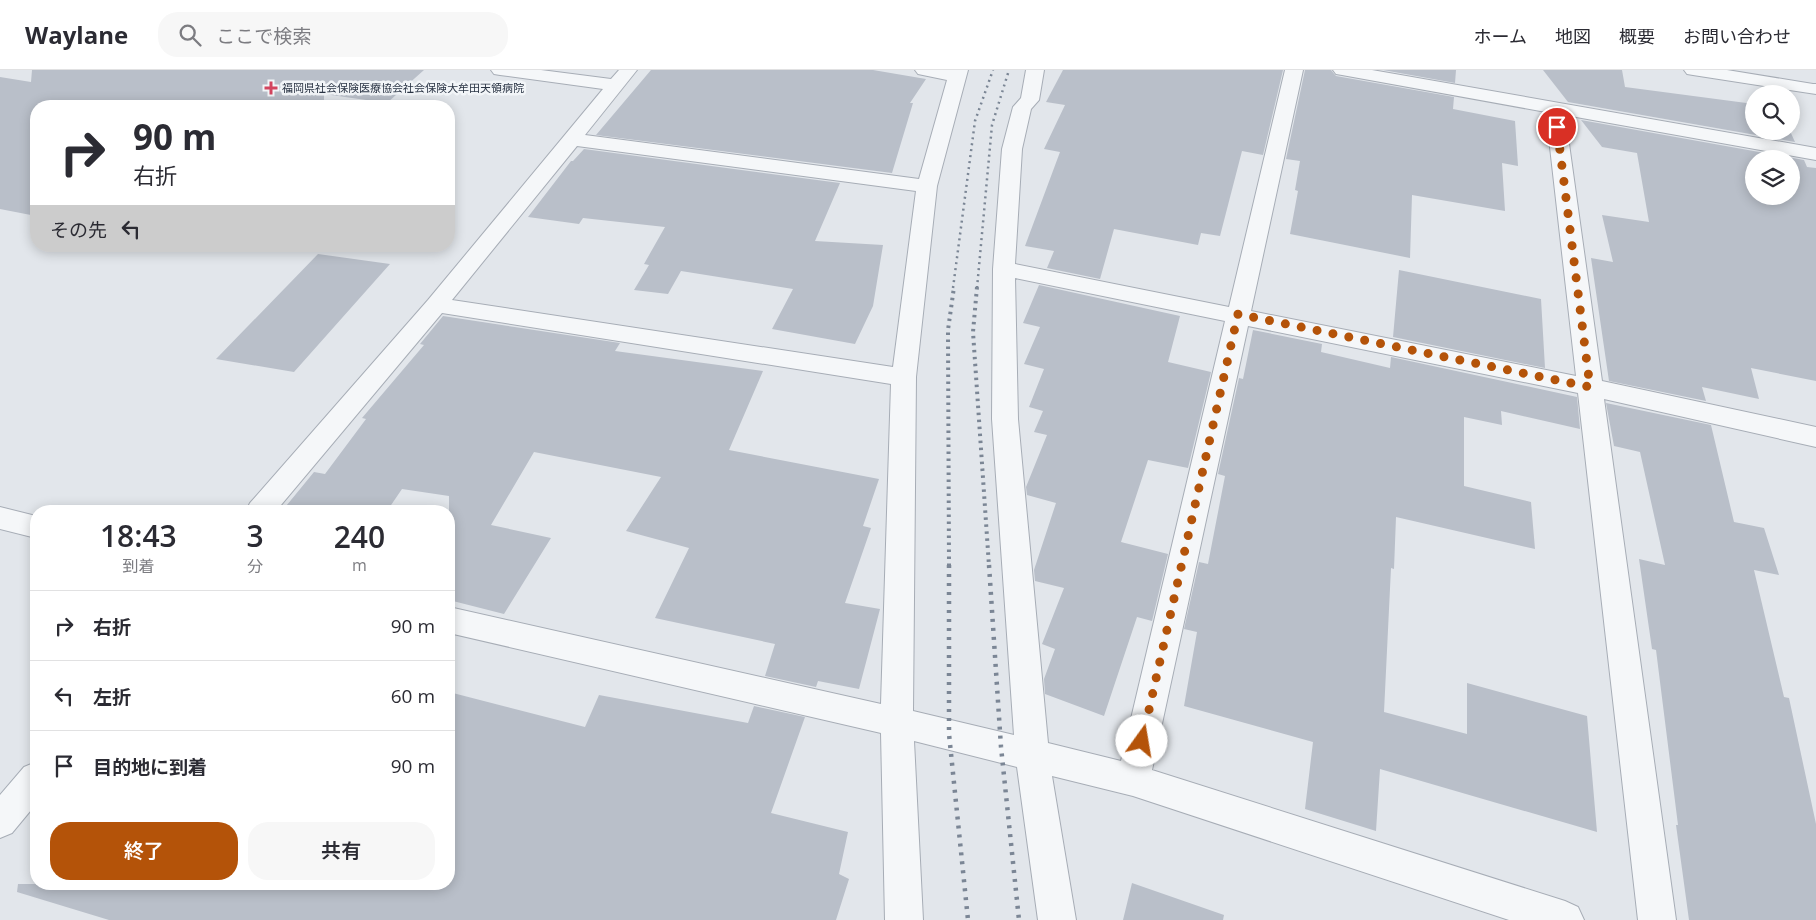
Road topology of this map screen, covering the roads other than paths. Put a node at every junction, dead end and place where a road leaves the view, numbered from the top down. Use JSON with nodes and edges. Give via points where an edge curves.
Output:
{"nodes":[{"id":1,"x":500,"y":70,"type":"edge"},
{"id":2,"x":924,"y":70,"type":"edge"},
{"id":3,"x":1035,"y":70,"type":"edge"},
{"id":4,"x":1294,"y":70,"type":"edge"},
{"id":5,"x":1342,"y":70,"type":"edge"},
{"id":6,"x":1693,"y":70,"type":"edge"},
{"id":7,"x":1804,"y":70,"type":"edge"},
{"id":8,"x":958,"y":73,"type":"edge"},
{"id":9,"x":622,"y":77,"type":"edge"},
{"id":10,"x":1814,"y":93,"type":"edge"},
{"id":11,"x":1555,"y":108,"type":"junction"},
{"id":12,"x":572,"y":139,"type":"junction"},
{"id":13,"x":1816,"y":154,"type":"edge"},
{"id":14,"x":927,"y":186,"type":"junction"},
{"id":15,"x":1004,"y":269,"type":"junction"},
{"id":16,"x":436,"y":305,"type":"junction"},
{"id":17,"x":1238,"y":314,"type":"junction"},
{"id":18,"x":904,"y":377,"type":"junction"},
{"id":19,"x":1590,"y":387,"type":"junction"},
{"id":20,"x":1816,"y":437,"type":"edge"},
{"id":21,"x":265,"y":505,"type":"edge"},
{"id":22,"x":0,"y":518,"type":"edge"},
{"id":23,"x":30,"y":526,"type":"edge"},
{"id":24,"x":455,"y":621,"type":"edge"},
{"id":25,"x":897,"y":722,"type":"junction"},
{"id":26,"x":1032,"y":755,"type":"junction"},
{"id":27,"x":1134,"y":780,"type":"junction"},
{"id":28,"x":30,"y":785,"type":"edge"},
{"id":29,"x":0,"y":822,"type":"edge"},
{"id":30,"x":904,"y":920,"type":"edge"},
{"id":31,"x":1057,"y":920,"type":"edge"},
{"id":32,"x":1565,"y":920,"type":"edge"},
{"id":33,"x":1657,"y":920,"type":"edge"}],
"edges":[{"from":1,"to":9,"type":"street"},
{"from":2,"to":8,"type":"street"},
{"from":3,"to":15,"type":"street","via":[[1030,100],[1022,107],[1012,149]]},
{"from":4,"to":17,"type":"street"},
{"from":5,"to":11,"type":"street"},
{"from":6,"to":10,"type":"street"},
{"from":7,"to":10,"type":"street"},
{"from":8,"to":14,"type":"street"},
{"from":9,"to":12,"type":"street"},
{"from":11,"to":13,"type":"street"},
{"from":11,"to":19,"type":"street"},
{"from":12,"to":14,"type":"street"},
{"from":12,"to":16,"type":"street"},
{"from":14,"to":18,"type":"street"},
{"from":15,"to":17,"type":"street"},
{"from":15,"to":26,"type":"street","via":[[1005,419]]},
{"from":16,"to":18,"type":"street"},
{"from":16,"to":21,"type":"street"},
{"from":17,"to":19,"type":"street"},
{"from":17,"to":27,"type":"street"},
{"from":18,"to":25,"type":"street"},
{"from":19,"to":20,"type":"street"},
{"from":19,"to":33,"type":"street"},
{"from":22,"to":23,"type":"street"},
{"from":24,"to":25,"type":"street"},
{"from":25,"to":26,"type":"street"},
{"from":25,"to":30,"type":"street"},
{"from":26,"to":27,"type":"street"},
{"from":26,"to":31,"type":"street"},
{"from":27,"to":32,"type":"street"},
{"from":28,"to":29,"type":"street"}]}
